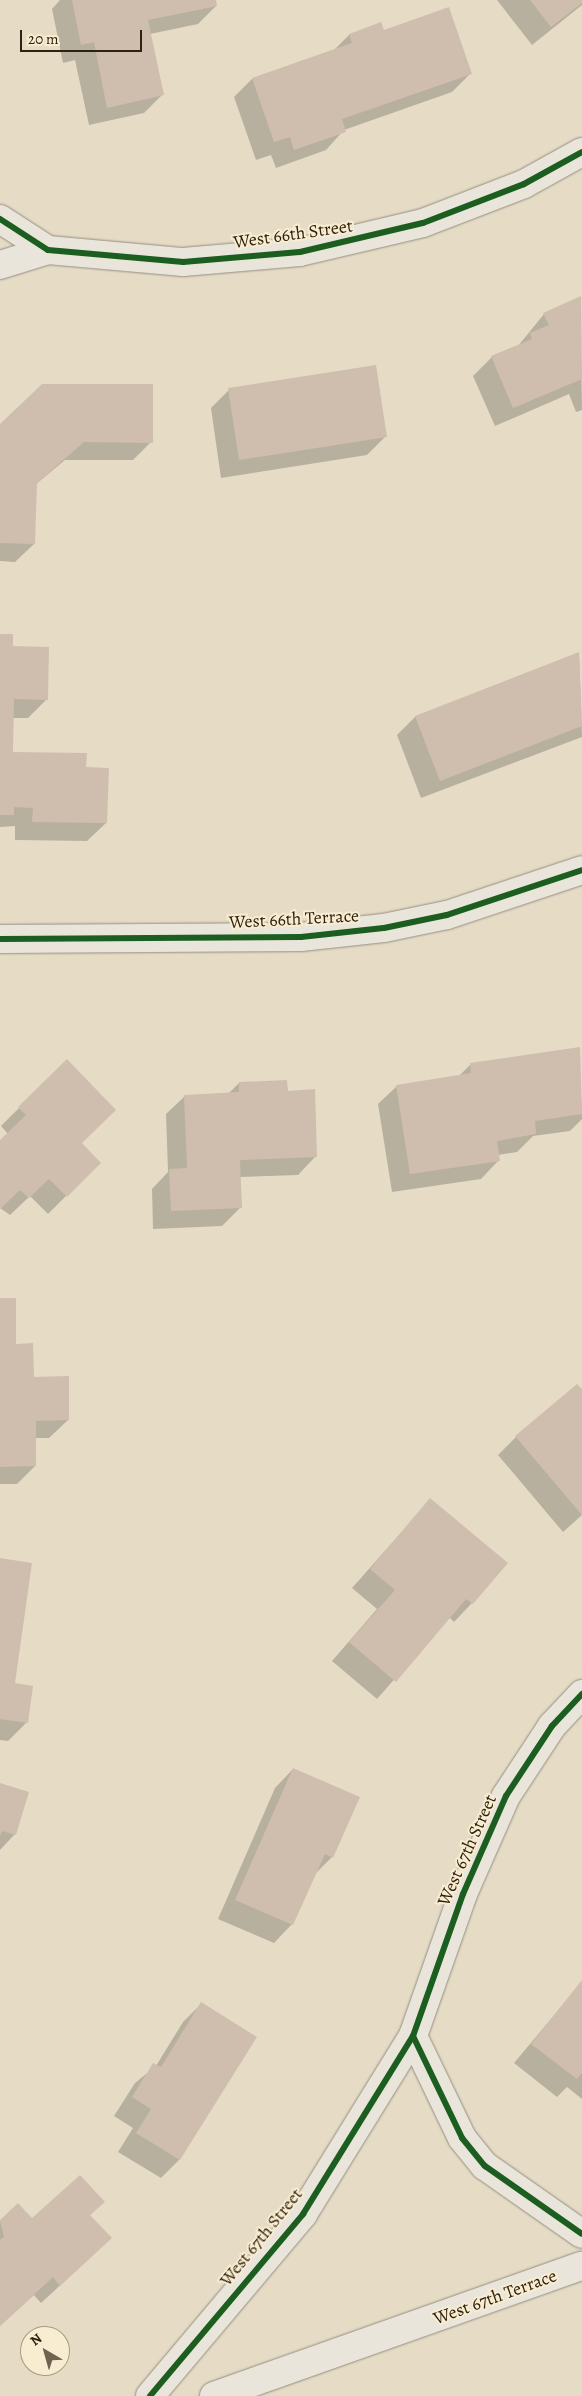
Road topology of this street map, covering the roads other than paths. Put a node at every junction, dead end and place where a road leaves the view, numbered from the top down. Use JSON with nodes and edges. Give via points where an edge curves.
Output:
{"nodes":[{"id":1,"x":582,"y":152,"type":"edge"},
{"id":2,"x":0,"y":219,"type":"edge"},
{"id":3,"x":48,"y":250,"type":"junction"},
{"id":4,"x":0,"y":265,"type":"edge"},
{"id":5,"x":582,"y":870,"type":"edge"},
{"id":6,"x":0,"y":939,"type":"edge"},
{"id":7,"x":582,"y":1694,"type":"edge"},
{"id":8,"x":413,"y":2036,"type":"junction"},
{"id":9,"x":582,"y":2234,"type":"edge"},
{"id":10,"x":582,"y":2266,"type":"edge"},
{"id":11,"x":150,"y":2396,"type":"edge"},
{"id":12,"x":214,"y":2396,"type":"edge"}],
"edges":[{"from":1,"to":3,"type":"street","name":"West 66th Street","via":[[524,184],[423,223],[300,252],[183,262]]},
{"from":2,"to":3,"type":"street","name":"West 66th Street"},
{"from":3,"to":4,"type":"street","name":"West 66th Street"},
{"from":5,"to":6,"type":"street","name":"West 66th Terrace","via":[[447,915],[384,928],[301,937]]},
{"from":7,"to":8,"type":"street","name":"West 67th Street","via":[[552,1726],[506,1796],[459,1903]]},
{"from":8,"to":9,"type":"street","via":[[462,2138],[485,2166],[513,2190]]},
{"from":8,"to":11,"type":"street","name":"West 67th Street","via":[[303,2214]]},
{"from":10,"to":12,"type":"street","name":"West 67th Terrace"}]}
